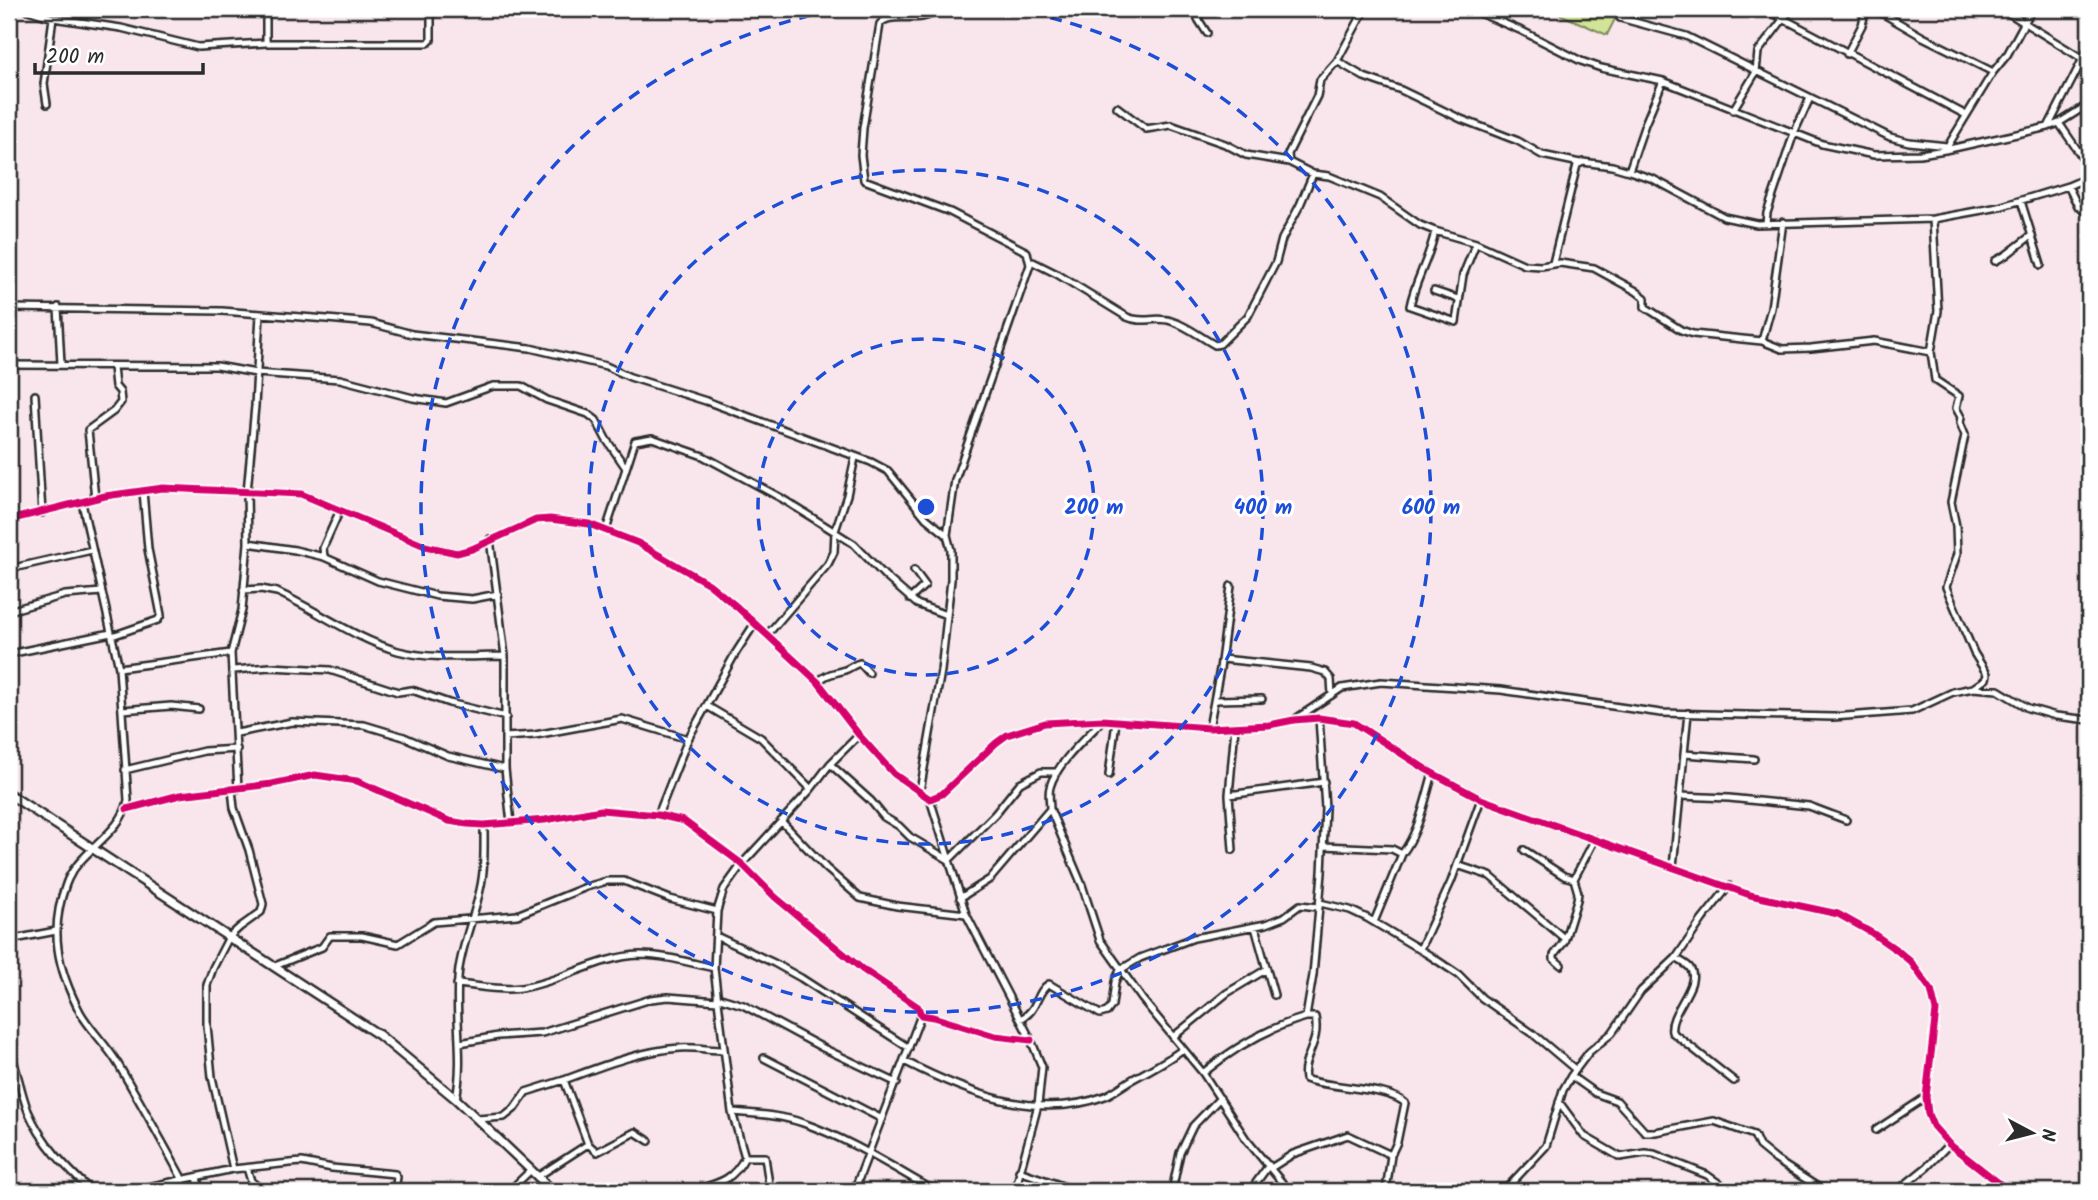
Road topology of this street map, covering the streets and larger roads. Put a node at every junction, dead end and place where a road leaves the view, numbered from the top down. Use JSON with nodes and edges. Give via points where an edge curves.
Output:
{"nodes":[{"id":1,"x":25,"y":9,"type":"edge"},
{"id":2,"x":266,"y":9,"type":"edge"},
{"id":3,"x":431,"y":9,"type":"edge"},
{"id":4,"x":940,"y":9,"type":"edge"},
{"id":5,"x":1201,"y":9,"type":"edge"},
{"id":6,"x":1365,"y":9,"type":"edge"},
{"id":7,"x":1470,"y":9,"type":"edge"},
{"id":8,"x":1765,"y":9,"type":"edge"},
{"id":9,"x":1791,"y":9,"type":"edge"},
{"id":10,"x":1867,"y":9,"type":"edge"},
{"id":11,"x":1875,"y":9,"type":"edge"},
{"id":12,"x":2002,"y":9,"type":"edge"},
{"id":13,"x":2032,"y":9,"type":"edge"},
{"id":14,"x":53,"y":18,"type":"junction"},
{"id":15,"x":1619,"y":18,"type":"dead end"},
{"id":16,"x":1785,"y":18,"type":"junction"},
{"id":17,"x":2025,"y":24,"type":"junction"},
{"id":18,"x":1207,"y":33,"type":"dead end"},
{"id":19,"x":266,"y":43,"type":"junction"},
{"id":20,"x":2089,"y":47,"type":"edge"},
{"id":21,"x":1847,"y":54,"type":"junction"},
{"id":22,"x":2083,"y":59,"type":"junction"},
{"id":23,"x":1337,"y":61,"type":"junction"},
{"id":24,"x":1756,"y":72,"type":"junction"},
{"id":25,"x":1993,"y":72,"type":"junction"},
{"id":26,"x":1663,"y":82,"type":"junction"},
{"id":27,"x":1810,"y":99,"type":"junction"},
{"id":28,"x":47,"y":104,"type":"dead end"},
{"id":29,"x":2089,"y":104,"type":"edge"},
{"id":30,"x":1117,"y":107,"type":"dead end"},
{"id":31,"x":1733,"y":110,"type":"junction"},
{"id":32,"x":1966,"y":115,"type":"junction"},
{"id":33,"x":2059,"y":123,"type":"junction"},
{"id":34,"x":2048,"y":127,"type":"junction"},
{"id":35,"x":1794,"y":133,"type":"junction"},
{"id":36,"x":1946,"y":148,"type":"junction"},
{"id":37,"x":1289,"y":162,"type":"junction"},
{"id":38,"x":1580,"y":163,"type":"junction"},
{"id":39,"x":2089,"y":167,"type":"edge"},
{"id":40,"x":1629,"y":172,"type":"junction"},
{"id":41,"x":1312,"y":174,"type":"junction"},
{"id":42,"x":2089,"y":177,"type":"edge"},
{"id":43,"x":2068,"y":186,"type":"junction"},
{"id":44,"x":2021,"y":201,"type":"junction"},
{"id":45,"x":2089,"y":215,"type":"edge"},
{"id":46,"x":1933,"y":219,"type":"junction"},
{"id":47,"x":1783,"y":222,"type":"junction"},
{"id":48,"x":1766,"y":224,"type":"junction"},
{"id":49,"x":1435,"y":231,"type":"junction"},
{"id":50,"x":2032,"y":235,"type":"junction"},
{"id":51,"x":1476,"y":243,"type":"junction"},
{"id":52,"x":1995,"y":261,"type":"dead end"},
{"id":53,"x":1033,"y":262,"type":"dead end"},
{"id":54,"x":1553,"y":263,"type":"junction"},
{"id":55,"x":2041,"y":265,"type":"dead end"},
{"id":56,"x":1434,"y":291,"type":"dead end"},
{"id":57,"x":1458,"y":299,"type":"junction"},
{"id":58,"x":58,"y":307,"type":"junction"},
{"id":59,"x":9,"y":308,"type":"edge"},
{"id":60,"x":260,"y":314,"type":"junction"},
{"id":61,"x":1762,"y":341,"type":"junction"},
{"id":62,"x":1931,"y":352,"type":"junction"},
{"id":63,"x":61,"y":364,"type":"junction"},
{"id":64,"x":9,"y":365,"type":"edge"},
{"id":65,"x":113,"y":367,"type":"junction"},
{"id":66,"x":256,"y":373,"type":"junction"},
{"id":67,"x":35,"y":395,"type":"dead end"},
{"id":68,"x":855,"y":458,"type":"junction"},
{"id":69,"x":626,"y":468,"type":"junction"},
{"id":70,"x":142,"y":491,"type":"junction"},
{"id":71,"x":247,"y":492,"type":"junction"},
{"id":72,"x":95,"y":498,"type":"junction"},
{"id":73,"x":82,"y":503,"type":"junction"},
{"id":74,"x":9,"y":506,"type":"edge"},
{"id":75,"x":340,"y":510,"type":"junction"},
{"id":76,"x":42,"y":513,"type":"junction"},
{"id":77,"x":9,"y":520,"type":"edge"},
{"id":78,"x":606,"y":530,"type":"junction"},
{"id":79,"x":835,"y":531,"type":"junction"},
{"id":80,"x":947,"y":535,"type":"junction"},
{"id":81,"x":490,"y":539,"type":"junction"},
{"id":82,"x":248,"y":543,"type":"junction"},
{"id":83,"x":92,"y":550,"type":"junction"},
{"id":84,"x":324,"y":557,"type":"junction"},
{"id":85,"x":9,"y":569,"type":"edge"},
{"id":86,"x":914,"y":570,"type":"dead end"},
{"id":87,"x":1231,"y":586,"type":"dead end"},
{"id":88,"x":243,"y":590,"type":"junction"},
{"id":89,"x":102,"y":592,"type":"junction"},
{"id":90,"x":498,"y":594,"type":"junction"},
{"id":91,"x":910,"y":599,"type":"junction"},
{"id":92,"x":9,"y":611,"type":"edge"},
{"id":93,"x":946,"y":615,"type":"junction"},
{"id":94,"x":755,"y":623,"type":"junction"},
{"id":95,"x":111,"y":634,"type":"junction"},
{"id":96,"x":768,"y":634,"type":"junction"},
{"id":97,"x":232,"y":653,"type":"junction"},
{"id":98,"x":9,"y":654,"type":"edge"},
{"id":99,"x":505,"y":656,"type":"junction"},
{"id":100,"x":1222,"y":659,"type":"junction"},
{"id":101,"x":119,"y":668,"type":"junction"},
{"id":102,"x":234,"y":670,"type":"junction"},
{"id":103,"x":869,"y":673,"type":"dead end"},
{"id":104,"x":818,"y":682,"type":"junction"},
{"id":105,"x":1973,"y":688,"type":"junction"},
{"id":106,"x":1332,"y":695,"type":"junction"},
{"id":107,"x":1262,"y":699,"type":"dead end"},
{"id":108,"x":1216,"y":700,"type":"junction"},
{"id":109,"x":707,"y":706,"type":"junction"},
{"id":110,"x":198,"y":709,"type":"dead end"},
{"id":111,"x":122,"y":710,"type":"junction"},
{"id":112,"x":1688,"y":713,"type":"junction"},
{"id":113,"x":506,"y":717,"type":"junction"},
{"id":114,"x":1320,"y":718,"type":"junction"},
{"id":115,"x":1103,"y":720,"type":"junction"},
{"id":116,"x":1294,"y":720,"type":"junction"},
{"id":117,"x":2089,"y":720,"type":"edge"},
{"id":118,"x":1116,"y":721,"type":"junction"},
{"id":119,"x":1209,"y":727,"type":"junction"},
{"id":120,"x":1235,"y":727,"type":"junction"},
{"id":121,"x":237,"y":733,"type":"junction"},
{"id":122,"x":859,"y":735,"type":"junction"},
{"id":123,"x":505,"y":737,"type":"junction"},
{"id":124,"x":688,"y":739,"type":"junction"},
{"id":125,"x":237,"y":749,"type":"junction"},
{"id":126,"x":1684,"y":754,"type":"junction"},
{"id":127,"x":1754,"y":759,"type":"dead end"},
{"id":128,"x":830,"y":764,"type":"junction"},
{"id":129,"x":505,"y":769,"type":"junction"},
{"id":130,"x":125,"y":770,"type":"junction"},
{"id":131,"x":1057,"y":772,"type":"junction"},
{"id":132,"x":1433,"y":774,"type":"junction"},
{"id":133,"x":1109,"y":775,"type":"dead end"},
{"id":134,"x":1324,"y":782,"type":"junction"},
{"id":135,"x":235,"y":789,"type":"junction"},
{"id":136,"x":811,"y":789,"type":"junction"},
{"id":137,"x":920,"y":791,"type":"junction"},
{"id":138,"x":9,"y":795,"type":"edge"},
{"id":139,"x":1229,"y":795,"type":"junction"},
{"id":140,"x":1679,"y":796,"type":"junction"},
{"id":141,"x":930,"y":799,"type":"junction"},
{"id":142,"x":1480,"y":799,"type":"junction"},
{"id":143,"x":127,"y":809,"type":"junction"},
{"id":144,"x":1050,"y":809,"type":"junction"},
{"id":145,"x":657,"y":815,"type":"junction"},
{"id":146,"x":1846,"y":820,"type":"dead end"},
{"id":147,"x":781,"y":821,"type":"junction"},
{"id":148,"x":511,"y":823,"type":"junction"},
{"id":149,"x":484,"y":825,"type":"junction"},
{"id":150,"x":1595,"y":839,"type":"junction"},
{"id":151,"x":1323,"y":846,"type":"junction"},
{"id":152,"x":95,"y":849,"type":"junction"},
{"id":153,"x":1233,"y":850,"type":"dead end"},
{"id":154,"x":1524,"y":850,"type":"dead end"},
{"id":155,"x":1402,"y":854,"type":"junction"},
{"id":156,"x":949,"y":860,"type":"junction"},
{"id":157,"x":742,"y":864,"type":"junction"},
{"id":158,"x":1457,"y":865,"type":"junction"},
{"id":159,"x":1673,"y":867,"type":"junction"},
{"id":160,"x":1574,"y":879,"type":"junction"},
{"id":161,"x":1729,"y":886,"type":"junction"},
{"id":162,"x":960,"y":898,"type":"junction"},
{"id":163,"x":1319,"y":905,"type":"junction"},
{"id":164,"x":718,"y":911,"type":"junction"},
{"id":165,"x":966,"y":914,"type":"junction"},
{"id":166,"x":472,"y":919,"type":"junction"},
{"id":167,"x":1374,"y":922,"type":"junction"},
{"id":168,"x":1255,"y":927,"type":"junction"},
{"id":169,"x":56,"y":931,"type":"junction"},
{"id":170,"x":716,"y":936,"type":"junction"},
{"id":171,"x":229,"y":937,"type":"junction"},
{"id":172,"x":1565,"y":939,"type":"junction"},
{"id":173,"x":9,"y":940,"type":"edge"},
{"id":174,"x":1420,"y":949,"type":"junction"},
{"id":175,"x":1676,"y":958,"type":"junction"},
{"id":176,"x":1561,"y":965,"type":"dead end"},
{"id":177,"x":275,"y":966,"type":"junction"},
{"id":178,"x":714,"y":968,"type":"junction"},
{"id":179,"x":1267,"y":969,"type":"junction"},
{"id":180,"x":1120,"y":970,"type":"junction"},
{"id":181,"x":457,"y":984,"type":"junction"},
{"id":182,"x":1274,"y":995,"type":"dead end"},
{"id":183,"x":718,"y":999,"type":"junction"},
{"id":184,"x":921,"y":1016,"type":"junction"},
{"id":185,"x":1306,"y":1017,"type":"junction"},
{"id":186,"x":1020,"y":1019,"type":"junction"},
{"id":187,"x":1173,"y":1037,"type":"junction"},
{"id":188,"x":1031,"y":1040,"type":"junction"},
{"id":189,"x":460,"y":1043,"type":"junction"},
{"id":190,"x":9,"y":1048,"type":"edge"},
{"id":191,"x":909,"y":1048,"type":"junction"},
{"id":192,"x":1184,"y":1049,"type":"junction"},
{"id":193,"x":724,"y":1050,"type":"junction"},
{"id":194,"x":764,"y":1058,"type":"dead end"},
{"id":195,"x":904,"y":1061,"type":"junction"},
{"id":196,"x":1576,"y":1070,"type":"junction"},
{"id":197,"x":1203,"y":1073,"type":"junction"},
{"id":198,"x":1571,"y":1076,"type":"junction"},
{"id":199,"x":564,"y":1080,"type":"junction"},
{"id":200,"x":1734,"y":1081,"type":"dead end"},
{"id":201,"x":897,"y":1083,"type":"junction"},
{"id":202,"x":1926,"y":1097,"type":"junction"},
{"id":203,"x":1220,"y":1098,"type":"junction"},
{"id":204,"x":456,"y":1099,"type":"junction"},
{"id":205,"x":1559,"y":1101,"type":"junction"},
{"id":206,"x":1038,"y":1105,"type":"junction"},
{"id":207,"x":732,"y":1112,"type":"junction"},
{"id":208,"x":477,"y":1119,"type":"junction"},
{"id":209,"x":881,"y":1119,"type":"junction"},
{"id":210,"x":1876,"y":1130,"type":"dead end"},
{"id":211,"x":649,"y":1141,"type":"dead end"},
{"id":212,"x":588,"y":1144,"type":"junction"},
{"id":213,"x":1949,"y":1144,"type":"junction"},
{"id":214,"x":870,"y":1154,"type":"junction"},
{"id":215,"x":1391,"y":1154,"type":"junction"},
{"id":216,"x":745,"y":1157,"type":"junction"},
{"id":217,"x":1270,"y":1167,"type":"junction"},
{"id":218,"x":247,"y":1168,"type":"junction"},
{"id":219,"x":233,"y":1169,"type":"junction"},
{"id":220,"x":530,"y":1171,"type":"junction"},
{"id":221,"x":1020,"y":1171,"type":"junction"},
{"id":222,"x":197,"y":1177,"type":"junction"},
{"id":223,"x":537,"y":1177,"type":"junction"},
{"id":224,"x":184,"y":1180,"type":"junction"},
{"id":225,"x":91,"y":1191,"type":"edge"},
{"id":226,"x":129,"y":1191,"type":"edge"},
{"id":227,"x":200,"y":1191,"type":"edge"},
{"id":228,"x":263,"y":1191,"type":"edge"},
{"id":229,"x":395,"y":1191,"type":"edge"},
{"id":230,"x":509,"y":1191,"type":"edge"},
{"id":231,"x":553,"y":1191,"type":"edge"},
{"id":232,"x":692,"y":1191,"type":"edge"},
{"id":233,"x":771,"y":1191,"type":"edge"},
{"id":234,"x":854,"y":1191,"type":"edge"},
{"id":235,"x":935,"y":1191,"type":"edge"},
{"id":236,"x":1015,"y":1191,"type":"edge"},
{"id":237,"x":1077,"y":1191,"type":"edge"},
{"id":238,"x":1172,"y":1191,"type":"edge"},
{"id":239,"x":1250,"y":1191,"type":"edge"},
{"id":240,"x":1289,"y":1191,"type":"edge"},
{"id":241,"x":1386,"y":1191,"type":"edge"},
{"id":242,"x":1504,"y":1191,"type":"edge"},
{"id":243,"x":1730,"y":1191,"type":"edge"},
{"id":244,"x":1824,"y":1191,"type":"edge"},
{"id":245,"x":1897,"y":1191,"type":"edge"},
{"id":246,"x":2009,"y":1191,"type":"edge"}],
"edges":[{"from":1,"to":14,"type":"street"},
{"from":2,"to":19,"type":"street"},
{"from":3,"to":19,"type":"street","via":[[428,43]]},
{"from":4,"to":80,"type":"street","via":[[917,19],[881,21],[863,128],[864,180],[950,212],[1027,252],[1030,258],[955,480]]},
{"from":5,"to":18,"type":"street","via":[[1198,19]]},
{"from":6,"to":23,"type":"street"},
{"from":7,"to":26,"type":"street","via":[[1580,61]]},
{"from":8,"to":16,"type":"street"},
{"from":9,"to":16,"type":"street"},
{"from":10,"to":21,"type":"street"},
{"from":11,"to":25,"type":"street"},
{"from":12,"to":17,"type":"street"},
{"from":13,"to":17,"type":"street"},
{"from":14,"to":19,"type":"street","via":[[121,28],[198,47]]},
{"from":14,"to":28,"type":"street","via":[[44,84]]},
{"from":15,"to":24,"type":"street","via":[[1686,36]]},
{"from":16,"to":21,"type":"street"},
{"from":16,"to":24,"type":"street","via":[[1758,52]]},
{"from":17,"to":22,"type":"street"},
{"from":17,"to":25,"type":"street"},
{"from":20,"to":22,"type":"street"},
{"from":21,"to":32,"type":"street"},
{"from":22,"to":34,"type":"street"},
{"from":23,"to":37,"type":"street","via":[[1320,80],[1317,96],[1288,153]]},
{"from":23,"to":38,"type":"street","via":[[1536,153]]},
{"from":24,"to":27,"type":"street"},
{"from":24,"to":31,"type":"street"},
{"from":25,"to":32,"type":"street"},
{"from":26,"to":31,"type":"street"},
{"from":26,"to":40,"type":"street"},
{"from":27,"to":35,"type":"street"},
{"from":27,"to":36,"type":"street","via":[[1890,137]]},
{"from":29,"to":33,"type":"street"},
{"from":30,"to":37,"type":"street","via":[[1146,129],[1171,125],[1246,155]]},
{"from":31,"to":35,"type":"street"},
{"from":32,"to":36,"type":"street"},
{"from":33,"to":34,"type":"street"},
{"from":33,"to":39,"type":"street"},
{"from":34,"to":36,"type":"street"},
{"from":35,"to":36,"type":"street","via":[[1874,155]]},
{"from":35,"to":48,"type":"street"},
{"from":37,"to":41,"type":"street"},
{"from":38,"to":40,"type":"street"},
{"from":38,"to":54,"type":"street"},
{"from":40,"to":48,"type":"street","via":[[1653,179],[1724,217]]},
{"from":41,"to":49,"type":"street","via":[[1329,176],[1380,197]]},
{"from":41,"to":53,"type":"street","via":[[1254,305],[1220,344],[1172,321],[1127,317]]},
{"from":42,"to":43,"type":"street"},
{"from":43,"to":44,"type":"street"},
{"from":43,"to":45,"type":"street","via":[[2078,206]]},
{"from":44,"to":46,"type":"street"},
{"from":44,"to":50,"type":"street"},
{"from":46,"to":47,"type":"street"},
{"from":46,"to":62,"type":"street","via":[[1938,311]]},
{"from":47,"to":48,"type":"street"},
{"from":47,"to":61,"type":"street"},
{"from":49,"to":51,"type":"street"},
{"from":49,"to":57,"type":"street","via":[[1410,306],[1456,322]]},
{"from":50,"to":52,"type":"street"},
{"from":50,"to":55,"type":"street"},
{"from":51,"to":54,"type":"street","via":[[1525,265]]},
{"from":51,"to":57,"type":"street"},
{"from":54,"to":61,"type":"street","via":[[1594,268],[1612,277],[1645,298],[1645,307],[1681,330]]},
{"from":56,"to":57,"type":"street"},
{"from":58,"to":59,"type":"street"},
{"from":58,"to":60,"type":"street"},
{"from":58,"to":63,"type":"street"},
{"from":60,"to":66,"type":"street"},
{"from":60,"to":68,"type":"street","via":[[371,323],[412,334],[569,356],[706,401]]},
{"from":61,"to":62,"type":"street","via":[[1782,349],[1874,341]]},
{"from":62,"to":105,"type":"street","via":[[1935,380],[1959,396],[1956,408],[1965,429],[1951,502],[1957,554],[1947,587],[1973,653],[1987,674]]},
{"from":63,"to":64,"type":"street"},
{"from":63,"to":65,"type":"street"},
{"from":65,"to":66,"type":"street","via":[[201,365]]},
{"from":65,"to":72,"type":"street","via":[[121,402],[88,430]]},
{"from":66,"to":69,"type":"street","via":[[340,379],[446,403],[494,386],[521,386],[596,420]]},
{"from":66,"to":71,"type":"street"},
{"from":67,"to":76,"type":"street"},
{"from":68,"to":79,"type":"street"},
{"from":68,"to":80,"type":"street","via":[[888,471],[926,518]]},
{"from":69,"to":78,"type":"street"},
{"from":69,"to":79,"type":"street","via":[[635,441],[652,438],[703,456]]},
{"from":70,"to":71,"type":"street"},
{"from":70,"to":72,"type":"street"},
{"from":70,"to":95,"type":"street","via":[[161,615],[158,620]]},
{"from":71,"to":75,"type":"street","via":[[301,494]]},
{"from":71,"to":82,"type":"street"},
{"from":72,"to":73,"type":"street"},
{"from":73,"to":76,"type":"street"},
{"from":73,"to":83,"type":"street"},
{"from":74,"to":77,"type":"street"},
{"from":75,"to":81,"type":"street","via":[[445,551],[457,553]]},
{"from":75,"to":84,"type":"street","via":[[323,548]]},
{"from":76,"to":77,"type":"street"},
{"from":78,"to":81,"type":"street","via":[[550,519],[523,524]]},
{"from":78,"to":94,"type":"street","via":[[709,584]]},
{"from":79,"to":91,"type":"street"},
{"from":79,"to":96,"type":"street","via":[[828,564]]},
{"from":80,"to":93,"type":"street","via":[[951,580]]},
{"from":81,"to":90,"type":"street"},
{"from":82,"to":84,"type":"street"},
{"from":82,"to":88,"type":"street"},
{"from":83,"to":85,"type":"street"},
{"from":83,"to":89,"type":"street"},
{"from":84,"to":90,"type":"street","via":[[378,581],[437,596],[472,599]]},
{"from":86,"to":91,"type":"street","via":[[925,585]]},
{"from":87,"to":100,"type":"street"},
{"from":88,"to":97,"type":"street"},
{"from":88,"to":99,"type":"street","via":[[277,592],[399,651]]},
{"from":89,"to":92,"type":"street","via":[[65,595]]},
{"from":89,"to":95,"type":"street"},
{"from":90,"to":99,"type":"street"},
{"from":91,"to":93,"type":"street"},
{"from":93,"to":137,"type":"street"},
{"from":94,"to":96,"type":"street"},
{"from":94,"to":109,"type":"street"},
{"from":95,"to":98,"type":"street"},
{"from":95,"to":101,"type":"street"},
{"from":96,"to":104,"type":"street"},
{"from":97,"to":101,"type":"street"},
{"from":97,"to":102,"type":"street"},
{"from":99,"to":113,"type":"street"},
{"from":100,"to":106,"type":"street","via":[[1325,672],[1331,679]]},
{"from":100,"to":108,"type":"street"},
{"from":101,"to":111,"type":"street"},
{"from":102,"to":113,"type":"street","via":[[330,670],[398,692],[412,690]]},
{"from":102,"to":121,"type":"street"},
{"from":103,"to":104,"type":"street","via":[[857,663]]},
{"from":104,"to":122,"type":"street"},
{"from":105,"to":112,"type":"street","via":[[1912,711],[1888,714]]},
{"from":105,"to":117,"type":"street","via":[[1998,690],[2028,708],[2056,716]]},
{"from":106,"to":112,"type":"street","via":[[1354,685],[1408,683]]},
{"from":106,"to":116,"type":"street"},
{"from":107,"to":108,"type":"street"},
{"from":108,"to":119,"type":"street"},
{"from":109,"to":124,"type":"street"},
{"from":109,"to":136,"type":"street","via":[[761,738]]},
{"from":110,"to":111,"type":"street"},
{"from":111,"to":130,"type":"street"},
{"from":112,"to":126,"type":"street"},
{"from":113,"to":123,"type":"street"},
{"from":114,"to":116,"type":"street"},
{"from":114,"to":132,"type":"street","via":[[1354,723]]},
{"from":114,"to":134,"type":"street"},
{"from":115,"to":118,"type":"street"},
{"from":115,"to":131,"type":"street"},
{"from":115,"to":141,"type":"street","via":[[1045,723],[1007,735],[943,794]]},
{"from":116,"to":120,"type":"street"},
{"from":118,"to":119,"type":"street"},
{"from":118,"to":133,"type":"street"},
{"from":119,"to":120,"type":"street"},
{"from":120,"to":139,"type":"street"},
{"from":121,"to":125,"type":"street"},
{"from":121,"to":129,"type":"street","via":[[292,722],[363,724],[448,756]]},
{"from":122,"to":128,"type":"street"},
{"from":122,"to":137,"type":"street","via":[[894,774]]},
{"from":123,"to":124,"type":"street","via":[[622,719]]},
{"from":123,"to":129,"type":"street"},
{"from":124,"to":145,"type":"street"},
{"from":125,"to":130,"type":"street","via":[[204,751]]},
{"from":125,"to":135,"type":"street"},
{"from":126,"to":127,"type":"street"},
{"from":126,"to":140,"type":"street"},
{"from":128,"to":136,"type":"street"},
{"from":128,"to":156,"type":"street","via":[[884,817]]},
{"from":129,"to":148,"type":"street"},
{"from":130,"to":143,"type":"street"},
{"from":131,"to":144,"type":"street","via":[[1050,787]]},
{"from":131,"to":156,"type":"street","via":[[1041,772],[1020,783]]},
{"from":132,"to":142,"type":"street"},
{"from":132,"to":155,"type":"street"},
{"from":134,"to":139,"type":"street"},
{"from":134,"to":151,"type":"street"},
{"from":135,"to":143,"type":"street","via":[[180,795]]},
{"from":135,"to":149,"type":"street","via":[[315,775],[342,778],[449,821]]},
{"from":135,"to":171,"type":"street","via":[[234,808],[263,904],[261,912]]},
{"from":136,"to":147,"type":"street"},
{"from":137,"to":141,"type":"street"},
{"from":138,"to":152,"type":"street"},
{"from":139,"to":153,"type":"street"},
{"from":140,"to":146,"type":"street","via":[[1810,806]]},
{"from":140,"to":159,"type":"street"},
{"from":141,"to":156,"type":"street"},
{"from":142,"to":150,"type":"street"},
{"from":142,"to":158,"type":"street"},
{"from":143,"to":152,"type":"street"},
{"from":144,"to":162,"type":"street","via":[[990,879]]},
{"from":144,"to":180,"type":"street","via":[[1100,940]]},
{"from":145,"to":148,"type":"street","via":[[601,810]]},
{"from":145,"to":157,"type":"street","via":[[689,824]]},
{"from":147,"to":157,"type":"street"},
{"from":147,"to":165,"type":"street","via":[[860,898]]},
{"from":148,"to":149,"type":"street"},
{"from":149,"to":166,"type":"street","via":[[484,868]]},
{"from":150,"to":159,"type":"street"},
{"from":150,"to":160,"type":"street"},
{"from":151,"to":155,"type":"street","via":[[1392,849]]},
{"from":151,"to":163,"type":"street"},
{"from":152,"to":169,"type":"street","via":[[77,862],[67,881]]},
{"from":152,"to":171,"type":"street"},
{"from":154,"to":160,"type":"street"},
{"from":155,"to":167,"type":"street"},
{"from":156,"to":162,"type":"street"},
{"from":157,"to":164,"type":"street","via":[[724,889]]},
{"from":157,"to":184,"type":"street","via":[[862,969],[918,1007]]},
{"from":158,"to":172,"type":"street","via":[[1490,876]]},
{"from":158,"to":174,"type":"street"},
{"from":159,"to":161,"type":"street"},
{"from":160,"to":172,"type":"street","via":[[1578,892]]},
{"from":161,"to":175,"type":"street"},
{"from":161,"to":202,"type":"street","via":[[1848,918],[1911,962],[1931,990],[1936,1011]]},
{"from":162,"to":165,"type":"street"},
{"from":163,"to":167,"type":"street","via":[[1350,910]]},
{"from":163,"to":168,"type":"street","via":[[1300,905],[1284,917]]},
{"from":163,"to":185,"type":"street"},
{"from":164,"to":166,"type":"street","via":[[615,881],[586,887],[517,915]]},
{"from":164,"to":170,"type":"street"},
{"from":165,"to":186,"type":"street"},
{"from":166,"to":177,"type":"street","via":[[434,922],[398,944],[362,936],[330,936],[322,947]]},
{"from":166,"to":181,"type":"street"},
{"from":167,"to":174,"type":"street"},
{"from":168,"to":179,"type":"street"},
{"from":168,"to":180,"type":"street","via":[[1175,944]]},
{"from":169,"to":173,"type":"street"},
{"from":169,"to":224,"type":"street","via":[[62,967],[80,1012],[116,1060]]},
{"from":170,"to":178,"type":"street"},
{"from":170,"to":191,"type":"street","via":[[792,973]]},
{"from":171,"to":177,"type":"street"},
{"from":171,"to":219,"type":"street","via":[[207,985],[207,1025],[212,1077]]},
{"from":172,"to":176,"type":"street","via":[[1554,955]]},
{"from":174,"to":196,"type":"street"},
{"from":175,"to":196,"type":"street","via":[[1641,991],[1612,1032]]},
{"from":175,"to":200,"type":"street","via":[[1692,975],[1672,1020],[1672,1032]]},
{"from":177,"to":204,"type":"street","via":[[379,1035]]},
{"from":178,"to":181,"type":"street","via":[[642,955],[523,987]]},
{"from":178,"to":183,"type":"street"},
{"from":179,"to":182,"type":"street"},
{"from":179,"to":187,"type":"street","via":[[1227,993]]},
{"from":180,"to":186,"type":"street","via":[[1107,1012],[1100,1014],[1049,984],[1031,1012]]},
{"from":180,"to":187,"type":"street"},
{"from":181,"to":189,"type":"street"},
{"from":183,"to":189,"type":"street","via":[[651,999],[542,1033]]},
{"from":183,"to":193,"type":"street"},
{"from":183,"to":201,"type":"street","via":[[743,1005]]},
{"from":184,"to":188,"type":"street"},
{"from":184,"to":191,"type":"street"},
{"from":185,"to":197,"type":"street","via":[[1257,1036]]},
{"from":185,"to":215,"type":"street","via":[[1315,1017],[1318,1028],[1306,1063],[1306,1079],[1405,1102]]},
{"from":186,"to":188,"type":"street"},
{"from":187,"to":192,"type":"street"},
{"from":188,"to":206,"type":"street","via":[[1042,1066]]},
{"from":189,"to":204,"type":"street"},
{"from":190,"to":225,"type":"street","via":[[37,1130],[55,1156]]},
{"from":191,"to":195,"type":"street"},
{"from":192,"to":197,"type":"street"},
{"from":192,"to":206,"type":"street","via":[[1105,1096]]},
{"from":193,"to":199,"type":"street","via":[[649,1052]]},
{"from":193,"to":207,"type":"street"},
{"from":194,"to":209,"type":"street"},
{"from":195,"to":201,"type":"street"},
{"from":195,"to":206,"type":"street","via":[[939,1079],[1000,1100]]},
{"from":196,"to":198,"type":"street"},
{"from":197,"to":203,"type":"street"},
{"from":198,"to":205,"type":"street"},
{"from":198,"to":244,"type":"street","via":[[1617,1101],[1645,1132],[1714,1121],[1754,1135],[1759,1146],[1776,1160]]},
{"from":199,"to":208,"type":"street","via":[[526,1092],[504,1117]]},
{"from":199,"to":212,"type":"street"},
{"from":201,"to":209,"type":"street"},
{"from":202,"to":210,"type":"street"},
{"from":202,"to":213,"type":"street","via":[[1933,1126]]},
{"from":203,"to":217,"type":"street"},
{"from":203,"to":238,"type":"street","via":[[1193,1126],[1180,1153]]},
{"from":204,"to":208,"type":"street"},
{"from":205,"to":242,"type":"street","via":[[1546,1146]]},
{"from":205,"to":243,"type":"street","via":[[1584,1136],[1620,1157],[1654,1154],[1707,1175]]},
{"from":206,"to":221,"type":"street"},
{"from":207,"to":214,"type":"street","via":[[802,1122]]},
{"from":207,"to":216,"type":"street"},
{"from":208,"to":220,"type":"street"},
{"from":209,"to":214,"type":"street"},
{"from":211,"to":212,"type":"street","via":[[635,1132],[597,1152]]},
{"from":212,"to":223,"type":"street"},
{"from":213,"to":245,"type":"street"},
{"from":213,"to":246,"type":"street"},
{"from":214,"to":234,"type":"street"},
{"from":214,"to":235,"type":"street"},
{"from":215,"to":217,"type":"street","via":[[1348,1135]]},
{"from":215,"to":241,"type":"street"},
{"from":216,"to":232,"type":"street","via":[[731,1177]]},
{"from":216,"to":233,"type":"street","via":[[765,1157]]},
{"from":217,"to":239,"type":"street"},
{"from":217,"to":240,"type":"street"},
{"from":218,"to":219,"type":"street"},
{"from":218,"to":228,"type":"street","via":[[251,1181]]},
{"from":218,"to":229,"type":"street","via":[[302,1162],[395,1174]]},
{"from":219,"to":222,"type":"street"},
{"from":220,"to":223,"type":"street"},
{"from":220,"to":230,"type":"street"},
{"from":221,"to":236,"type":"street"},
{"from":221,"to":237,"type":"street"},
{"from":222,"to":224,"type":"street"},
{"from":222,"to":227,"type":"street"},
{"from":223,"to":231,"type":"street"},
{"from":224,"to":226,"type":"street"}]}
